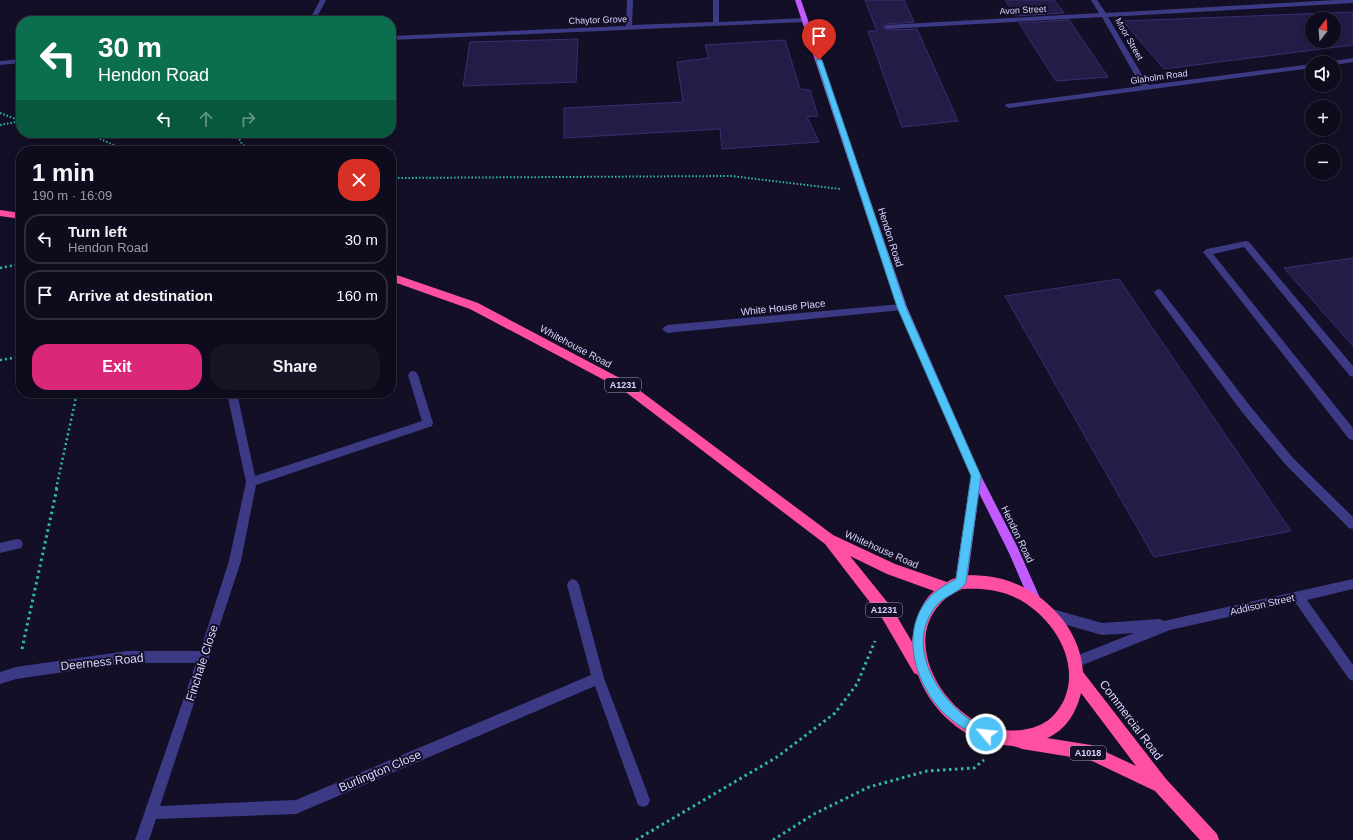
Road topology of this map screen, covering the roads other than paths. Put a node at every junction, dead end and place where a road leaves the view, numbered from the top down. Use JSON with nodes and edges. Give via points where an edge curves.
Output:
{"nodes":[{"id":1,"x":323,"y":0,"type":"edge"},
{"id":2,"x":630,"y":0,"type":"edge"},
{"id":3,"x":716,"y":0,"type":"edge"},
{"id":4,"x":798,"y":0,"type":"edge"},
{"id":5,"x":1094,"y":0,"type":"edge"},
{"id":6,"x":1353,"y":1,"type":"edge"},
{"id":7,"x":1104,"y":15,"type":"junction"},
{"id":8,"x":315,"y":16,"type":"edge"},
{"id":9,"x":805,"y":20,"type":"junction"},
{"id":10,"x":716,"y":25,"type":"junction"},
{"id":11,"x":886,"y":27,"type":"dead end"},
{"id":12,"x":629,"y":28,"type":"junction"},
{"id":13,"x":396,"y":38,"type":"edge"},
{"id":14,"x":1353,"y":60,"type":"edge"},
{"id":15,"x":16,"y":61,"type":"edge"},
{"id":16,"x":1341,"y":62,"type":"edge"},
{"id":17,"x":0,"y":63,"type":"edge"},
{"id":18,"x":1305,"y":67,"type":"edge"},
{"id":19,"x":1146,"y":89,"type":"junction"},
{"id":20,"x":1009,"y":106,"type":"dead end"},
{"id":21,"x":0,"y":213,"type":"edge"},
{"id":22,"x":16,"y":215,"type":"edge"},
{"id":23,"x":396,"y":278,"type":"edge"},
{"id":24,"x":1158,"y":292,"type":"dead end"},
{"id":25,"x":902,"y":307,"type":"junction"},
{"id":26,"x":667,"y":329,"type":"dead end"},
{"id":27,"x":1353,"y":373,"type":"edge"},
{"id":28,"x":413,"y":375,"type":"dead end"},
{"id":29,"x":233,"y":398,"type":"edge"},
{"id":30,"x":1353,"y":436,"type":"edge"},
{"id":31,"x":976,"y":476,"type":"junction"},
{"id":32,"x":251,"y":482,"type":"junction"},
{"id":33,"x":1353,"y":524,"type":"edge"},
{"id":34,"x":828,"y":539,"type":"junction"},
{"id":35,"x":16,"y":544,"type":"dead end"},
{"id":36,"x":0,"y":548,"type":"edge"},
{"id":37,"x":961,"y":582,"type":"junction"},
{"id":38,"x":1353,"y":584,"type":"edge"},
{"id":39,"x":572,"y":585,"type":"dead end"},
{"id":40,"x":948,"y":589,"type":"junction"},
{"id":41,"x":1297,"y":596,"type":"junction"},
{"id":42,"x":1036,"y":602,"type":"junction"},
{"id":43,"x":1049,"y":614,"type":"junction"},
{"id":44,"x":1170,"y":624,"type":"junction"},
{"id":45,"x":204,"y":657,"type":"junction"},
{"id":46,"x":1076,"y":669,"type":"junction"},
{"id":47,"x":1353,"y":675,"type":"edge"},
{"id":48,"x":0,"y":678,"type":"edge"},
{"id":49,"x":598,"y":678,"type":"junction"},
{"id":50,"x":930,"y":687,"type":"junction"},
{"id":51,"x":1011,"y":739,"type":"junction"},
{"id":52,"x":1160,"y":785,"type":"junction"},
{"id":53,"x":643,"y":800,"type":"dead end"},
{"id":54,"x":151,"y":813,"type":"junction"},
{"id":55,"x":142,"y":840,"type":"edge"},
{"id":56,"x":1211,"y":840,"type":"edge"}],
"edges":[{"from":1,"to":8,"type":"street"},
{"from":2,"to":12,"type":"street"},
{"from":3,"to":10,"type":"street"},
{"from":4,"to":9,"type":"main road","name":"Hendon Road"},
{"from":5,"to":7,"type":"street","name":"Moor Street"},
{"from":6,"to":7,"type":"street","name":"Avon Street"},
{"from":7,"to":11,"type":"street","name":"Avon Street"},
{"from":7,"to":19,"type":"street","name":"Moor Street"},
{"from":9,"to":10,"type":"street","name":"Chaytor Grove"},
{"from":9,"to":25,"type":"main road","name":"Hendon Road"},
{"from":10,"to":12,"type":"street","name":"Chaytor Grove"},
{"from":12,"to":13,"type":"street","name":"Chaytor Grove"},
{"from":14,"to":16,"type":"street"},
{"from":15,"to":17,"type":"street"},
{"from":18,"to":19,"type":"street","name":"Glaholm Road"},
{"from":19,"to":20,"type":"street","name":"Glaholm Road"},
{"from":21,"to":22,"type":"highway"},
{"from":23,"to":34,"type":"highway","name":"Whitehouse Road","number":"A1231","via":[[474,306],[627,387]]},
{"from":24,"to":33,"type":"street","via":[[1246,409],[1289,461]]},
{"from":25,"to":26,"type":"street","name":"White House Place"},
{"from":25,"to":31,"type":"main road","name":"Hendon Road"},
{"from":27,"to":30,"type":"street","via":[[1246,244],[1207,252]]},
{"from":28,"to":32,"type":"street","via":[[428,423]]},
{"from":29,"to":32,"type":"street","name":"Finchale Close"},
{"from":31,"to":37,"type":"main road"},
{"from":31,"to":42,"type":"main road","name":"Hendon Road"},
{"from":32,"to":45,"type":"street","name":"Finchale Close","via":[[235,561]]},
{"from":34,"to":40,"type":"highway","name":"Whitehouse Road","number":"A1231","via":[[892,569]]},
{"from":34,"to":50,"type":"highway","name":"Whitehouse Road","number":"A1231","via":[[887,613]]},
{"from":35,"to":36,"type":"street"},
{"from":37,"to":40,"type":"highway"},
{"from":37,"to":42,"type":"highway","via":[[989,582],[1013,589]]},
{"from":38,"to":41,"type":"street","name":"Addison Street"},
{"from":39,"to":49,"type":"street"},
{"from":40,"to":50,"type":"highway","via":[[932,601],[922,619],[918,640],[921,663]]},
{"from":41,"to":44,"type":"street","name":"Addison Street"},
{"from":41,"to":47,"type":"street"},
{"from":42,"to":43,"type":"highway"},
{"from":43,"to":44,"type":"street","via":[[1102,629]]},
{"from":43,"to":46,"type":"highway","via":[[1063,632]]},
{"from":44,"to":46,"type":"street"},
{"from":45,"to":48,"type":"street","name":"Deerness Road","via":[[126,657],[16,673]]},
{"from":45,"to":54,"type":"street","name":"Finchale Close"},
{"from":46,"to":51,"type":"highway","via":[[1072,701],[1058,722],[1037,735]]},
{"from":46,"to":52,"type":"highway","name":"Commercial Road","number":"A1018"},
{"from":49,"to":53,"type":"street"},
{"from":49,"to":54,"type":"street","name":"Burlington Close","via":[[296,807]]},
{"from":50,"to":51,"type":"highway","name":"Commercial Road","via":[[945,706],[964,722],[986,734]]},
{"from":51,"to":52,"type":"highway","name":"Commercial Road","number":"A1018","via":[[1091,753]]},
{"from":52,"to":56,"type":"highway","name":"Commercial Road","number":"A1018"},
{"from":54,"to":55,"type":"street","name":"Finchale Close"}]}
